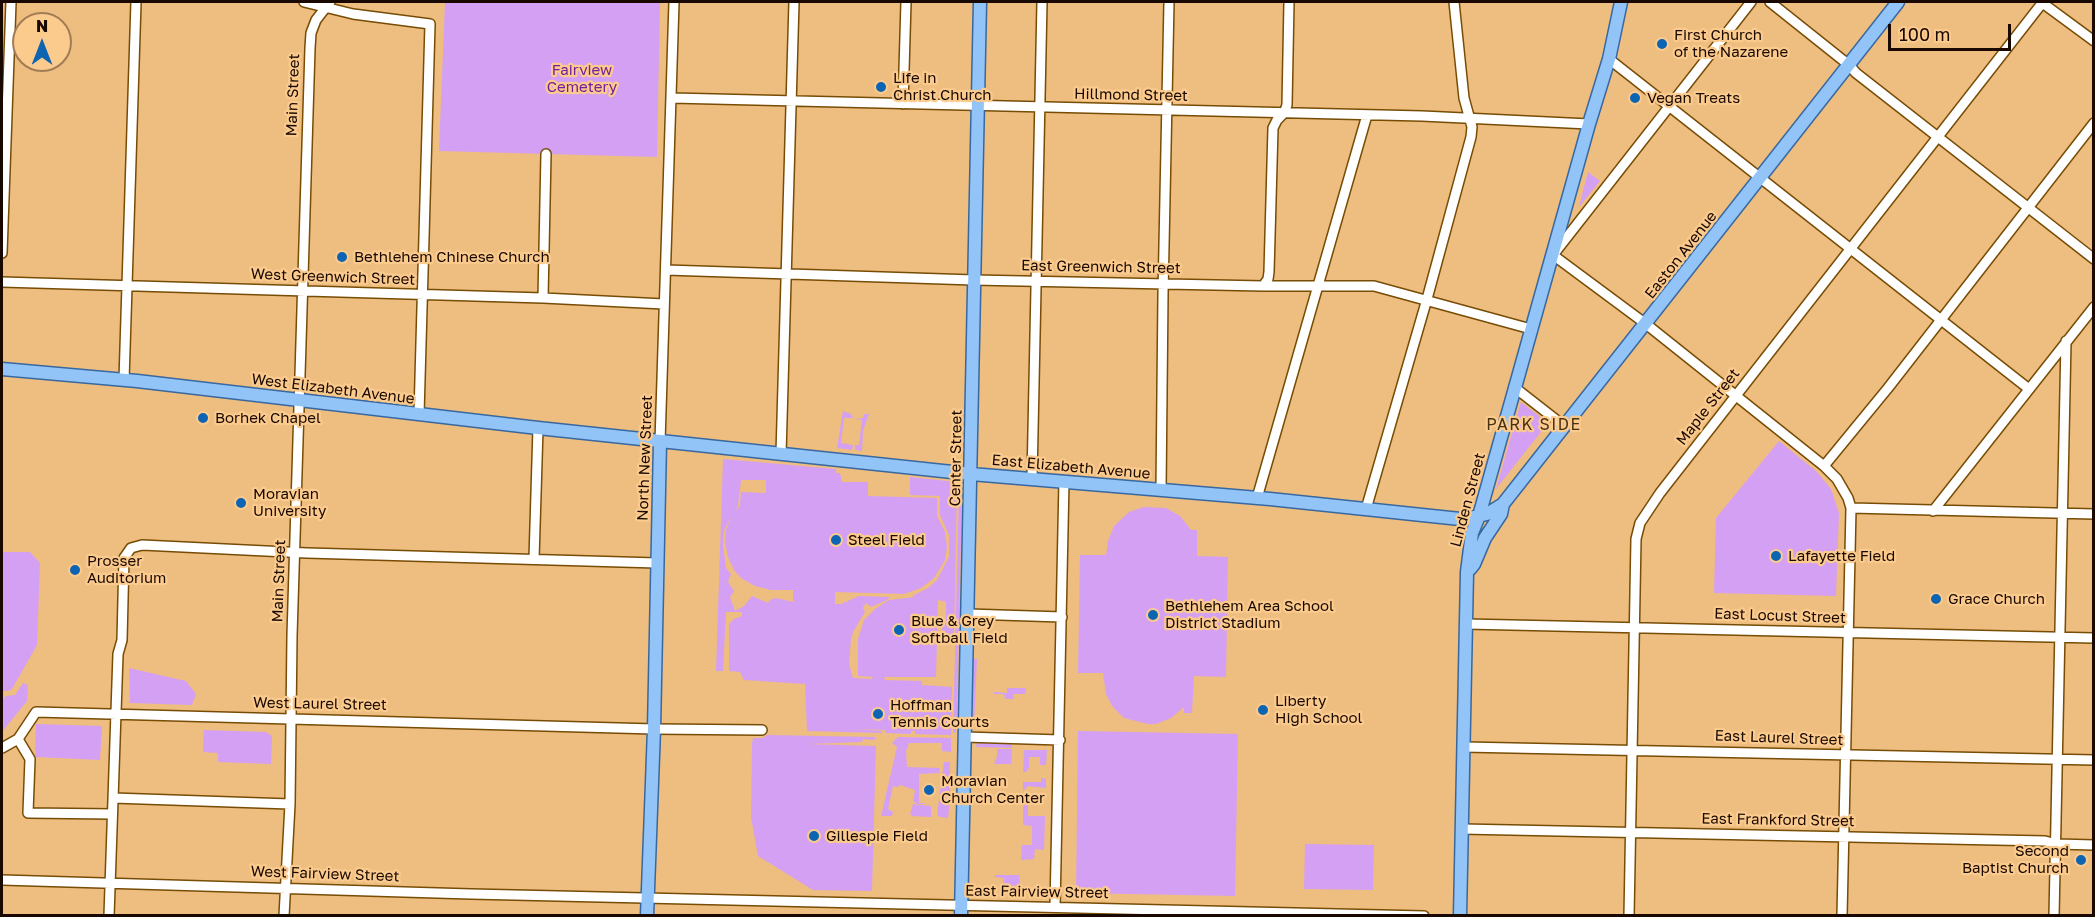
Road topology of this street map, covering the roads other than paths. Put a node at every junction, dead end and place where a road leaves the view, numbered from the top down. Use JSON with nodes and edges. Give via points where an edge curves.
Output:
{"nodes":[{"id":1,"x":11,"y":2,"type":"edge"},
{"id":2,"x":136,"y":2,"type":"edge"},
{"id":3,"x":304,"y":2,"type":"edge"},
{"id":4,"x":674,"y":2,"type":"edge"},
{"id":5,"x":794,"y":2,"type":"edge"},
{"id":6,"x":906,"y":2,"type":"edge"},
{"id":7,"x":980,"y":2,"type":"edge"},
{"id":8,"x":1042,"y":2,"type":"edge"},
{"id":9,"x":1169,"y":2,"type":"edge"},
{"id":10,"x":1289,"y":2,"type":"edge"},
{"id":11,"x":1454,"y":2,"type":"edge"},
{"id":12,"x":1621,"y":2,"type":"edge"},
{"id":13,"x":1751,"y":2,"type":"edge"},
{"id":14,"x":1770,"y":2,"type":"edge"},
{"id":15,"x":1898,"y":2,"type":"edge"},
{"id":16,"x":2042,"y":2,"type":"edge"},
{"id":17,"x":328,"y":5,"type":"edge"},
{"id":18,"x":2094,"y":42,"type":"edge"},
{"id":19,"x":1609,"y":59,"type":"junction"},
{"id":20,"x":1849,"y":65,"type":"junction"},
{"id":21,"x":672,"y":98,"type":"junction"},
{"id":22,"x":791,"y":100,"type":"junction"},
{"id":23,"x":903,"y":104,"type":"junction"},
{"id":24,"x":1669,"y":106,"type":"junction"},
{"id":25,"x":977,"y":107,"type":"junction"},
{"id":26,"x":1041,"y":108,"type":"junction"},
{"id":27,"x":1167,"y":111,"type":"junction"},
{"id":28,"x":1284,"y":113,"type":"junction"},
{"id":29,"x":1367,"y":115,"type":"junction"},
{"id":30,"x":1469,"y":119,"type":"junction"},
{"id":31,"x":2094,"y":123,"type":"edge"},
{"id":32,"x":1589,"y":124,"type":"junction"},
{"id":33,"x":1938,"y":137,"type":"junction"},
{"id":34,"x":546,"y":154,"type":"dead end"},
{"id":35,"x":1760,"y":179,"type":"junction"},
{"id":36,"x":2028,"y":208,"type":"junction"},
{"id":37,"x":1851,"y":250,"type":"junction"},
{"id":38,"x":2,"y":253,"type":"edge"},
{"id":39,"x":1553,"y":255,"type":"junction"},
{"id":40,"x":2094,"y":259,"type":"edge"},
{"id":41,"x":666,"y":270,"type":"junction"},
{"id":42,"x":787,"y":273,"type":"junction"},
{"id":43,"x":974,"y":280,"type":"junction"},
{"id":44,"x":1038,"y":281,"type":"junction"},
{"id":45,"x":2,"y":282,"type":"edge"},
{"id":46,"x":1163,"y":283,"type":"junction"},
{"id":47,"x":1320,"y":285,"type":"junction"},
{"id":48,"x":127,"y":286,"type":"junction"},
{"id":49,"x":1263,"y":286,"type":"junction"},
{"id":50,"x":303,"y":291,"type":"junction"},
{"id":51,"x":423,"y":294,"type":"junction"},
{"id":52,"x":543,"y":298,"type":"junction"},
{"id":53,"x":1427,"y":299,"type":"junction"},
{"id":54,"x":664,"y":304,"type":"junction"},
{"id":55,"x":2094,"y":307,"type":"edge"},
{"id":56,"x":1941,"y":321,"type":"junction"},
{"id":57,"x":1646,"y":324,"type":"junction"},
{"id":58,"x":1531,"y":329,"type":"junction"},
{"id":59,"x":2066,"y":341,"type":"junction"},
{"id":60,"x":2,"y":369,"type":"edge"},
{"id":61,"x":124,"y":380,"type":"junction"},
{"id":62,"x":1514,"y":387,"type":"junction"},
{"id":63,"x":2029,"y":389,"type":"junction"},
{"id":64,"x":1735,"y":396,"type":"junction"},
{"id":65,"x":299,"y":401,"type":"junction"},
{"id":66,"x":419,"y":414,"type":"junction"},
{"id":67,"x":1564,"y":426,"type":"junction"},
{"id":68,"x":538,"y":428,"type":"junction"},
{"id":69,"x":660,"y":441,"type":"junction"},
{"id":70,"x":781,"y":454,"type":"junction"},
{"id":71,"x":1824,"y":466,"type":"junction"},
{"id":72,"x":971,"y":474,"type":"junction"},
{"id":73,"x":1032,"y":478,"type":"junction"},
{"id":74,"x":1064,"y":481,"type":"junction"},
{"id":75,"x":1161,"y":490,"type":"junction"},
{"id":76,"x":1257,"y":498,"type":"junction"},
{"id":77,"x":1503,"y":504,"type":"junction"},
{"id":78,"x":1851,"y":508,"type":"junction"},
{"id":79,"x":1366,"y":509,"type":"junction"},
{"id":80,"x":1934,"y":511,"type":"junction"},
{"id":81,"x":2062,"y":513,"type":"junction"},
{"id":82,"x":2094,"y":514,"type":"edge"},
{"id":83,"x":1479,"y":516,"type":"junction"},
{"id":84,"x":295,"y":552,"type":"junction"},
{"id":85,"x":534,"y":559,"type":"junction"},
{"id":86,"x":657,"y":563,"type":"junction"},
{"id":87,"x":1467,"y":572,"type":"junction"},
{"id":88,"x":968,"y":614,"type":"junction"},
{"id":89,"x":1062,"y":616,"type":"junction"},
{"id":90,"x":1466,"y":624,"type":"junction"},
{"id":91,"x":1635,"y":627,"type":"junction"},
{"id":92,"x":1847,"y":633,"type":"junction"},
{"id":93,"x":2060,"y":636,"type":"junction"},
{"id":94,"x":2094,"y":638,"type":"edge"},
{"id":95,"x":115,"y":715,"type":"junction"},
{"id":96,"x":291,"y":719,"type":"junction"},
{"id":97,"x":654,"y":729,"type":"junction"},
{"id":98,"x":762,"y":730,"type":"dead end"},
{"id":99,"x":964,"y":736,"type":"junction"},
{"id":100,"x":18,"y":739,"type":"junction"},
{"id":101,"x":1060,"y":740,"type":"junction"},
{"id":102,"x":1464,"y":747,"type":"junction"},
{"id":103,"x":2,"y":748,"type":"edge"},
{"id":104,"x":1633,"y":750,"type":"junction"},
{"id":105,"x":1845,"y":755,"type":"junction"},
{"id":106,"x":2058,"y":760,"type":"junction"},
{"id":107,"x":2094,"y":760,"type":"edge"},
{"id":108,"x":113,"y":798,"type":"junction"},
{"id":109,"x":290,"y":804,"type":"junction"},
{"id":110,"x":112,"y":814,"type":"junction"},
{"id":111,"x":1462,"y":829,"type":"junction"},
{"id":112,"x":1631,"y":832,"type":"junction"},
{"id":113,"x":1844,"y":836,"type":"junction"},
{"id":114,"x":2057,"y":844,"type":"junction"},
{"id":115,"x":2094,"y":845,"type":"edge"},
{"id":116,"x":2,"y":880,"type":"edge"},
{"id":117,"x":110,"y":882,"type":"junction"},
{"id":118,"x":285,"y":887,"type":"junction"},
{"id":119,"x":648,"y":898,"type":"junction"},
{"id":120,"x":1055,"y":907,"type":"junction"},
{"id":121,"x":961,"y":910,"type":"edge"},
{"id":122,"x":1178,"y":913,"type":"edge"},
{"id":123,"x":109,"y":915,"type":"edge"},
{"id":124,"x":284,"y":915,"type":"edge"},
{"id":125,"x":647,"y":915,"type":"edge"},
{"id":126,"x":1424,"y":915,"type":"edge"},
{"id":127,"x":1460,"y":915,"type":"edge"},
{"id":128,"x":1629,"y":915,"type":"edge"},
{"id":129,"x":1842,"y":915,"type":"edge"},
{"id":130,"x":2055,"y":915,"type":"edge"}],
"edges":[{"from":1,"to":38,"type":"street"},
{"from":2,"to":48,"type":"street"},
{"from":3,"to":17,"type":"street"},
{"from":4,"to":21,"type":"street","name":"North New Street"},
{"from":5,"to":22,"type":"street"},
{"from":6,"to":23,"type":"street"},
{"from":7,"to":25,"type":"main road","name":"Center Street"},
{"from":8,"to":26,"type":"street"},
{"from":9,"to":27,"type":"street"},
{"from":10,"to":28,"type":"street"},
{"from":11,"to":30,"type":"street"},
{"from":12,"to":19,"type":"main road","name":"Linden Street"},
{"from":13,"to":24,"type":"street"},
{"from":14,"to":20,"type":"street"},
{"from":15,"to":20,"type":"main road","name":"Easton Avenue"},
{"from":16,"to":18,"type":"street"},
{"from":16,"to":33,"type":"street","name":"Maple Street"},
{"from":17,"to":50,"type":"street","name":"Main Street","via":[[314,26],[309,48]]},
{"from":17,"to":51,"type":"street","via":[[377,18],[430,24]]},
{"from":19,"to":24,"type":"street"},
{"from":19,"to":32,"type":"main road","name":"Linden Street"},
{"from":20,"to":33,"type":"street"},
{"from":20,"to":35,"type":"main road","name":"Easton Avenue"},
{"from":21,"to":22,"type":"street","name":"Hillmond Street"},
{"from":21,"to":41,"type":"street","name":"North New Street"},
{"from":22,"to":23,"type":"street","name":"Hillmond Street"},
{"from":22,"to":42,"type":"street"},
{"from":23,"to":25,"type":"street","name":"Hillmond Street"},
{"from":24,"to":35,"type":"street"},
{"from":24,"to":39,"type":"street"},
{"from":25,"to":26,"type":"street","name":"Hillmond Street"},
{"from":25,"to":43,"type":"main road","name":"Center Street"},
{"from":26,"to":27,"type":"street","name":"Hillmond Street"},
{"from":26,"to":44,"type":"street"},
{"from":27,"to":28,"type":"street","name":"Hillmond Street"},
{"from":27,"to":46,"type":"street"},
{"from":28,"to":29,"type":"street","name":"Hillmond Street"},
{"from":28,"to":49,"type":"street","via":[[1273,128],[1269,272]]},
{"from":29,"to":30,"type":"street","name":"Hillmond Street"},
{"from":29,"to":47,"type":"street"},
{"from":30,"to":32,"type":"street","name":"Hillmond Street"},
{"from":30,"to":53,"type":"street","via":[[1471,137]]},
{"from":31,"to":36,"type":"street"},
{"from":32,"to":39,"type":"main road","name":"Linden Street"},
{"from":33,"to":36,"type":"street"},
{"from":33,"to":37,"type":"street","name":"Maple Street"},
{"from":34,"to":52,"type":"street"},
{"from":35,"to":37,"type":"street"},
{"from":35,"to":57,"type":"main road","name":"Easton Avenue"},
{"from":36,"to":40,"type":"street"},
{"from":36,"to":56,"type":"street"},
{"from":37,"to":56,"type":"street"},
{"from":37,"to":64,"type":"street","name":"Maple Street"},
{"from":39,"to":57,"type":"street"},
{"from":39,"to":58,"type":"main road","name":"Linden Street"},
{"from":41,"to":42,"type":"street","name":"East Greenwich Street"},
{"from":41,"to":54,"type":"street","name":"North New Street"},
{"from":42,"to":43,"type":"street","name":"East Greenwich Street"},
{"from":42,"to":70,"type":"street"},
{"from":43,"to":44,"type":"street","name":"East Greenwich Street"},
{"from":43,"to":72,"type":"main road","name":"Center Street"},
{"from":44,"to":46,"type":"street","name":"East Greenwich Street"},
{"from":44,"to":73,"type":"street"},
{"from":45,"to":48,"type":"street","name":"West Greenwich Street"},
{"from":46,"to":49,"type":"street","name":"East Greenwich Street"},
{"from":46,"to":75,"type":"street"},
{"from":47,"to":49,"type":"street","name":"East Greenwich Street"},
{"from":47,"to":53,"type":"street","name":"East Greenwich Street","via":[[1374,286]]},
{"from":47,"to":76,"type":"street"},
{"from":48,"to":50,"type":"street","name":"West Greenwich Street"},
{"from":48,"to":61,"type":"street"},
{"from":50,"to":51,"type":"street","name":"West Greenwich Street"},
{"from":50,"to":65,"type":"street","name":"Main Street"},
{"from":51,"to":52,"type":"street","name":"West Greenwich Street"},
{"from":51,"to":66,"type":"street"},
{"from":52,"to":54,"type":"street","name":"West Greenwich Street"},
{"from":53,"to":58,"type":"street","name":"East Greenwich Street"},
{"from":53,"to":79,"type":"street"},
{"from":54,"to":69,"type":"street","name":"North New Street"},
{"from":55,"to":59,"type":"street"},
{"from":56,"to":63,"type":"street"},
{"from":56,"to":71,"type":"street"},
{"from":57,"to":64,"type":"street"},
{"from":57,"to":67,"type":"main road","name":"Easton Avenue"},
{"from":58,"to":62,"type":"main road","name":"Linden Street"},
{"from":59,"to":63,"type":"street"},
{"from":59,"to":81,"type":"street"},
{"from":60,"to":61,"type":"main road","name":"West Elizabeth Avenue"},
{"from":61,"to":65,"type":"main road","name":"West Elizabeth Avenue"},
{"from":62,"to":67,"type":"street"},
{"from":62,"to":83,"type":"main road","name":"Linden Street"},
{"from":63,"to":80,"type":"street"},
{"from":64,"to":71,"type":"street"},
{"from":64,"to":91,"type":"street","name":"Maple Street","via":[[1640,523],[1636,539]]},
{"from":65,"to":66,"type":"main road","name":"West Elizabeth Avenue"},
{"from":65,"to":84,"type":"street","name":"Main Street"},
{"from":66,"to":68,"type":"main road","name":"West Elizabeth Avenue"},
{"from":67,"to":77,"type":"main road","name":"Easton Avenue"},
{"from":68,"to":69,"type":"main road","name":"West Elizabeth Avenue"},
{"from":68,"to":85,"type":"street"},
{"from":69,"to":70,"type":"main road","name":"East Elizabeth Avenue"},
{"from":69,"to":86,"type":"main road","name":"North New Street"},
{"from":70,"to":72,"type":"main road","name":"East Elizabeth Avenue"},
{"from":71,"to":78,"type":"street","via":[[1837,479]]},
{"from":72,"to":73,"type":"main road","name":"East Elizabeth Avenue"},
{"from":72,"to":88,"type":"main road","name":"Center Street"},
{"from":73,"to":74,"type":"main road","name":"East Elizabeth Avenue"},
{"from":74,"to":75,"type":"main road","name":"East Elizabeth Avenue"},
{"from":74,"to":89,"type":"street"},
{"from":75,"to":76,"type":"main road","name":"East Elizabeth Avenue"},
{"from":76,"to":79,"type":"main road","name":"East Elizabeth Avenue"},
{"from":77,"to":83,"type":"main road","name":"Easton Avenue"},
{"from":77,"to":87,"type":"main road"},
{"from":78,"to":80,"type":"street"},
{"from":78,"to":92,"type":"street"},
{"from":79,"to":83,"type":"main road","name":"East Elizabeth Avenue","via":[[1460,519]]},
{"from":80,"to":81,"type":"street"},
{"from":81,"to":82,"type":"street"},
{"from":81,"to":93,"type":"street"},
{"from":83,"to":87,"type":"main road","name":"Linden Street","via":[[1472,533]]},
{"from":84,"to":85,"type":"street"},
{"from":84,"to":95,"type":"street","via":[[142,545],[132,549],[123,565]]},
{"from":84,"to":96,"type":"street","name":"Main Street"},
{"from":85,"to":86,"type":"street"},
{"from":86,"to":97,"type":"main road","name":"North New Street"},
{"from":87,"to":90,"type":"main road","name":"Linden Street"},
{"from":88,"to":89,"type":"street"},
{"from":88,"to":99,"type":"main road","name":"Center Street"},
{"from":89,"to":101,"type":"street"},
{"from":90,"to":91,"type":"street","name":"East Locust Street"},
{"from":90,"to":102,"type":"main road","name":"Linden Street"},
{"from":91,"to":92,"type":"street","name":"East Locust Street"},
{"from":91,"to":104,"type":"street","name":"Maple Street"},
{"from":92,"to":93,"type":"street","name":"East Locust Street"},
{"from":92,"to":105,"type":"street"},
{"from":93,"to":94,"type":"street","name":"East Locust Street"},
{"from":93,"to":106,"type":"street"},
{"from":95,"to":96,"type":"street","name":"West Laurel Street"},
{"from":95,"to":100,"type":"street","name":"West Laurel Street","via":[[36,712]]},
{"from":95,"to":108,"type":"street"},
{"from":96,"to":97,"type":"street","name":"West Laurel Street"},
{"from":96,"to":109,"type":"street","name":"Main Street"},
{"from":97,"to":98,"type":"street"},
{"from":97,"to":119,"type":"main road","name":"North New Street"},
{"from":99,"to":101,"type":"street"},
{"from":99,"to":121,"type":"main road","name":"Center Street"},
{"from":100,"to":103,"type":"street","name":"West Laurel Street"},
{"from":100,"to":110,"type":"street","via":[[30,759],[28,813]]},
{"from":101,"to":120,"type":"street"},
{"from":102,"to":104,"type":"street","name":"East Laurel Street"},
{"from":102,"to":111,"type":"main road","name":"Linden Street"},
{"from":104,"to":105,"type":"street","name":"East Laurel Street"},
{"from":104,"to":112,"type":"street","name":"Maple Street"},
{"from":105,"to":106,"type":"street","name":"East Laurel Street"},
{"from":105,"to":113,"type":"street"},
{"from":106,"to":107,"type":"street","name":"East Laurel Street"},
{"from":106,"to":114,"type":"street"},
{"from":108,"to":109,"type":"street"},
{"from":108,"to":110,"type":"street"},
{"from":109,"to":118,"type":"street","name":"Main Street"},
{"from":110,"to":117,"type":"street"},
{"from":111,"to":112,"type":"street","name":"East Frankford Street"},
{"from":111,"to":127,"type":"main road","name":"Linden Street"},
{"from":112,"to":113,"type":"street","name":"East Frankford Street"},
{"from":112,"to":128,"type":"street","name":"Maple Street"},
{"from":113,"to":114,"type":"street","name":"East Frankford Street"},
{"from":113,"to":129,"type":"street"},
{"from":114,"to":115,"type":"street","name":"East Frankford Street"},
{"from":114,"to":130,"type":"street"},
{"from":116,"to":117,"type":"street","name":"West Fairview Street"},
{"from":117,"to":118,"type":"street","name":"West Fairview Street"},
{"from":117,"to":123,"type":"street"},
{"from":118,"to":119,"type":"street","name":"West Fairview Street"},
{"from":118,"to":124,"type":"street","name":"Main Street"},
{"from":119,"to":121,"type":"street","name":"East Fairview Street"},
{"from":119,"to":125,"type":"main road","name":"North New Street"},
{"from":120,"to":121,"type":"street","name":"East Fairview Street"},
{"from":120,"to":122,"type":"street","name":"East Fairview Street"},
{"from":122,"to":126,"type":"street","name":"East Fairview Street"}]}
